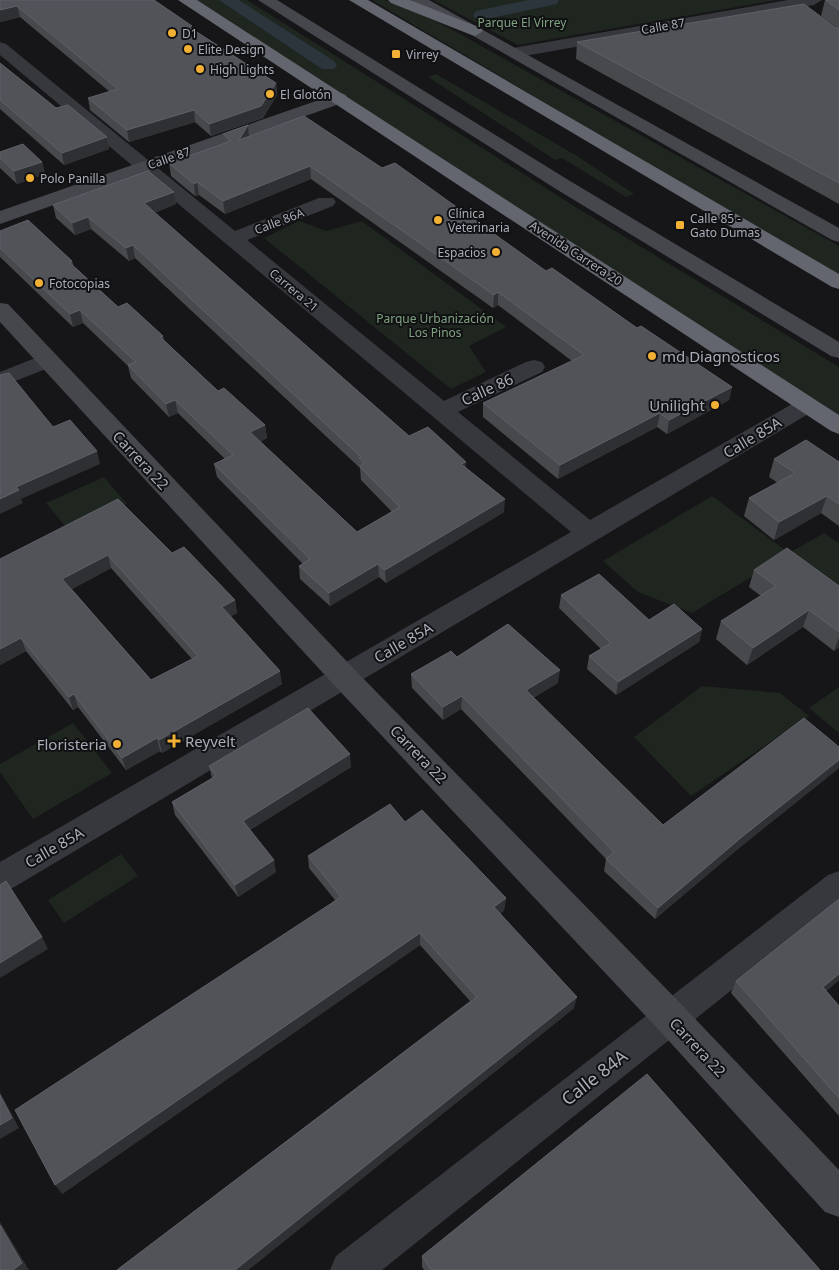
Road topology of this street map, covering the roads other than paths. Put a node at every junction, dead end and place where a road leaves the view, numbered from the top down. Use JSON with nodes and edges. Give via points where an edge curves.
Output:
{"nodes":[{"id":1,"x":186,"y":0,"type":"edge"},
{"id":2,"x":266,"y":0,"type":"edge"},
{"id":3,"x":357,"y":0,"type":"edge"},
{"id":4,"x":396,"y":0,"type":"edge"},
{"id":5,"x":418,"y":0,"type":"edge"},
{"id":6,"x":814,"y":0,"type":"edge"},
{"id":7,"x":792,"y":4,"type":"junction"},
{"id":8,"x":807,"y":16,"type":"edge"},
{"id":9,"x":474,"y":31,"type":"junction"},
{"id":10,"x":0,"y":47,"type":"edge"},
{"id":11,"x":513,"y":53,"type":"junction"},
{"id":12,"x":339,"y":98,"type":"junction"},
{"id":13,"x":145,"y":167,"type":"junction"},
{"id":14,"x":326,"y":202,"type":"dead end"},
{"id":15,"x":0,"y":218,"type":"edge"},
{"id":16,"x":839,"y":236,"type":"edge"},
{"id":17,"x":232,"y":239,"type":"junction"},
{"id":18,"x":839,"y":283,"type":"edge"},
{"id":19,"x":0,"y":309,"type":"edge"},
{"id":20,"x":839,"y":351,"type":"edge"},
{"id":21,"x":48,"y":360,"type":"junction"},
{"id":22,"x":534,"y":367,"type":"dead end"},
{"id":23,"x":0,"y":380,"type":"edge"},
{"id":24,"x":806,"y":405,"type":"junction"},
{"id":25,"x":441,"y":411,"type":"junction"},
{"id":26,"x":839,"y":426,"type":"edge"},
{"id":27,"x":588,"y":533,"type":"junction"},
{"id":28,"x":344,"y":677,"type":"junction"},
{"id":29,"x":0,"y":879,"type":"edge"},
{"id":30,"x":839,"y":884,"type":"edge"},
{"id":31,"x":670,"y":1017,"type":"junction"},
{"id":32,"x":839,"y":1198,"type":"edge"},
{"id":33,"x":350,"y":1270,"type":"edge"}],
"edges":[{"from":1,"to":12,"type":"highway","name":"Avenida Carrera 20"},
{"from":2,"to":20,"type":"main road","via":[[563,185]]},
{"from":3,"to":18,"type":"highway"},
{"from":4,"to":9,"type":"highway"},
{"from":5,"to":9,"type":"main road"},
{"from":6,"to":7,"type":"street","name":"Calle 87"},
{"from":7,"to":8,"type":"street"},
{"from":7,"to":11,"type":"street","name":"Calle 87"},
{"from":9,"to":11,"type":"main road"},
{"from":10,"to":13,"type":"street","name":"Carrera 21"},
{"from":11,"to":16,"type":"main road"},
{"from":12,"to":13,"type":"main road","name":"Calle 87"},
{"from":12,"to":24,"type":"highway","name":"Avenida Carrera 20"},
{"from":13,"to":15,"type":"main road","name":"Calle 87"},
{"from":13,"to":17,"type":"street","name":"Carrera 21"},
{"from":14,"to":17,"type":"street","name":"Calle 86A"},
{"from":17,"to":25,"type":"street","name":"Carrera 21"},
{"from":19,"to":21,"type":"main road","name":"Carrera 22"},
{"from":21,"to":23,"type":"street"},
{"from":21,"to":28,"type":"main road","name":"Carrera 22"},
{"from":22,"to":25,"type":"street","name":"Calle 86"},
{"from":24,"to":26,"type":"highway","name":"Avenida Carrera 20"},
{"from":24,"to":27,"type":"street","name":"Calle 85A"},
{"from":25,"to":27,"type":"street","name":"Carrera 21"},
{"from":27,"to":28,"type":"street","name":"Calle 85A"},
{"from":28,"to":29,"type":"street","name":"Calle 85A"},
{"from":28,"to":31,"type":"main road","name":"Carrera 22"},
{"from":30,"to":31,"type":"street","name":"Calle 84A"},
{"from":31,"to":32,"type":"main road","name":"Carrera 22"},
{"from":31,"to":33,"type":"street","name":"Calle 84A"}]}
